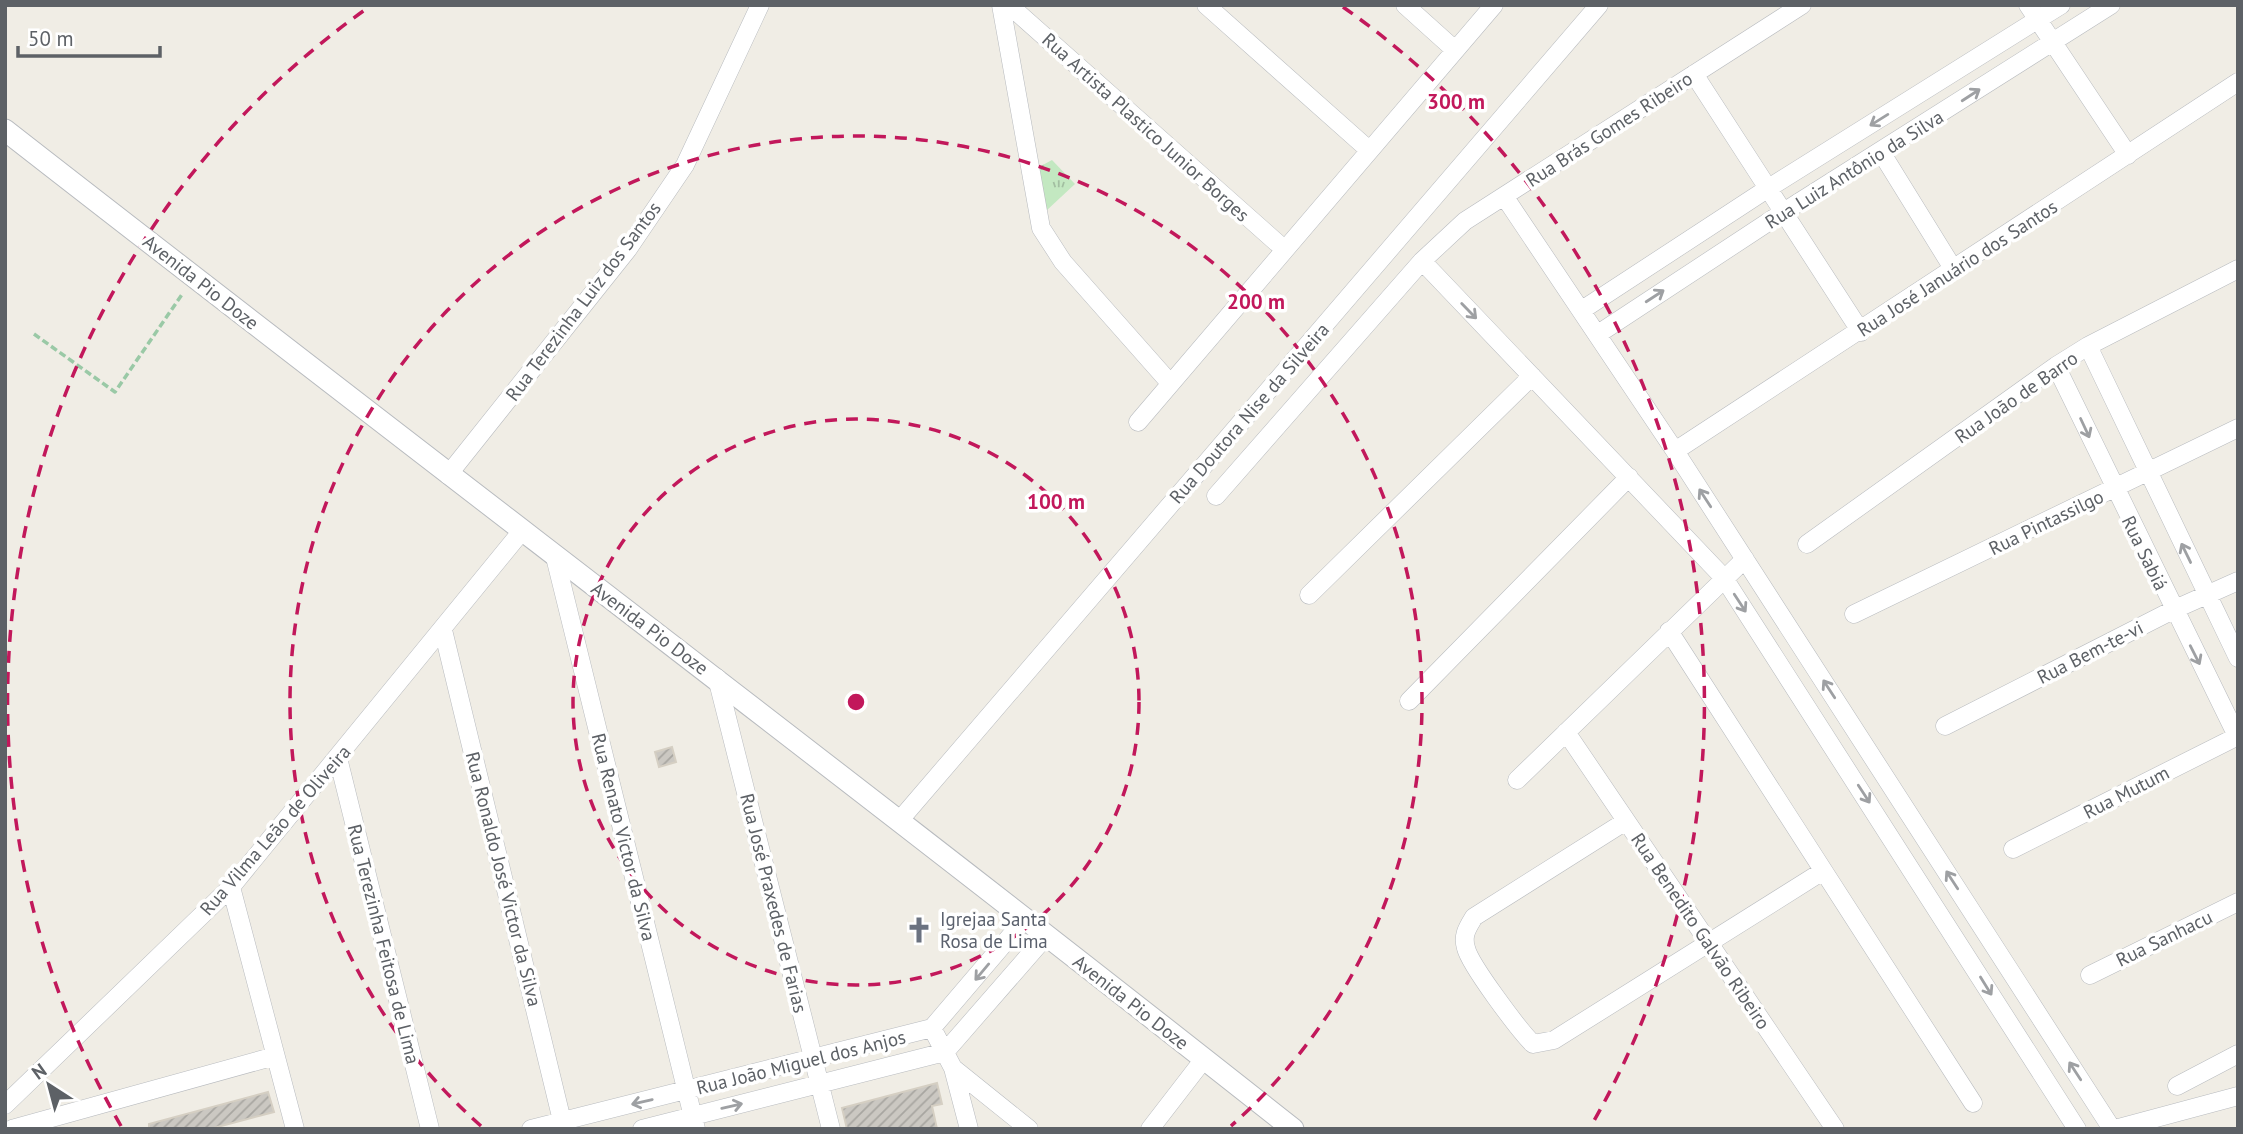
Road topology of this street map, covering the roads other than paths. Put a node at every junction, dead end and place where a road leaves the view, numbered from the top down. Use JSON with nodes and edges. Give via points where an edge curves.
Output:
{"nodes":[{"id":1,"x":760,"y":5,"type":"edge"},
{"id":2,"x":1001,"y":5,"type":"edge"},
{"id":3,"x":1009,"y":5,"type":"edge"},
{"id":4,"x":1206,"y":5,"type":"edge"},
{"id":5,"x":1405,"y":5,"type":"edge"},
{"id":6,"x":1494,"y":5,"type":"edge"},
{"id":7,"x":1599,"y":5,"type":"edge"},
{"id":8,"x":1802,"y":5,"type":"edge"},
{"id":9,"x":2061,"y":5,"type":"edge"},
{"id":10,"x":2111,"y":5,"type":"edge"},
{"id":11,"x":2033,"y":13,"type":"edge"},
{"id":12,"x":2052,"y":43,"type":"junction"},
{"id":13,"x":1455,"y":50,"type":"junction"},
{"id":14,"x":1695,"y":74,"type":"junction"},
{"id":15,"x":2238,"y":82,"type":"edge"},
{"id":16,"x":5,"y":130,"type":"edge"},
{"id":17,"x":1369,"y":150,"type":"junction"},
{"id":18,"x":1881,"y":152,"type":"junction"},
{"id":19,"x":2128,"y":155,"type":"junction"},
{"id":20,"x":1767,"y":189,"type":"junction"},
{"id":21,"x":1504,"y":196,"type":"junction"},
{"id":22,"x":1782,"y":213,"type":"junction"},
{"id":23,"x":1284,"y":249,"type":"junction"},
{"id":24,"x":1422,"y":261,"type":"junction"},
{"id":25,"x":1954,"y":270,"type":"junction"},
{"id":26,"x":2238,"y":270,"type":"edge"},
{"id":27,"x":1583,"y":310,"type":"junction"},
{"id":28,"x":1861,"y":332,"type":"junction"},
{"id":29,"x":1598,"y":334,"type":"junction"},
{"id":30,"x":2088,"y":346,"type":"junction"},
{"id":31,"x":2056,"y":366,"type":"junction"},
{"id":32,"x":1532,"y":376,"type":"junction"},
{"id":33,"x":1170,"y":383,"type":"junction"},
{"id":34,"x":1138,"y":422,"type":"dead end"},
{"id":35,"x":2238,"y":428,"type":"edge"},
{"id":36,"x":1675,"y":451,"type":"junction"},
{"id":37,"x":2148,"y":472,"type":"junction"},
{"id":38,"x":448,"y":475,"type":"junction"},
{"id":39,"x":1629,"y":478,"type":"junction"},
{"id":40,"x":2115,"y":490,"type":"junction"},
{"id":41,"x":1216,"y":496,"type":"dead end"},
{"id":42,"x":522,"y":532,"type":"junction"},
{"id":43,"x":1807,"y":544,"type":"dead end"},
{"id":44,"x":555,"y":557,"type":"junction"},
{"id":45,"x":1745,"y":559,"type":"junction"},
{"id":46,"x":1724,"y":578,"type":"junction"},
{"id":47,"x":2238,"y":581,"type":"edge"},
{"id":48,"x":1309,"y":595,"type":"dead end"},
{"id":49,"x":2207,"y":596,"type":"junction"},
{"id":50,"x":2173,"y":610,"type":"junction"},
{"id":51,"x":1854,"y":614,"type":"dead end"},
{"id":52,"x":443,"y":630,"type":"junction"},
{"id":53,"x":1669,"y":631,"type":"junction"},
{"id":54,"x":2238,"y":658,"type":"edge"},
{"id":55,"x":717,"y":678,"type":"junction"},
{"id":56,"x":1409,"y":701,"type":"dead end"},
{"id":57,"x":1945,"y":726,"type":"dead end"},
{"id":58,"x":1566,"y":732,"type":"junction"},
{"id":59,"x":2237,"y":737,"type":"edge"},
{"id":60,"x":338,"y":758,"type":"junction"},
{"id":61,"x":1517,"y":780,"type":"dead end"},
{"id":62,"x":899,"y":821,"type":"junction"},
{"id":63,"x":1626,"y":821,"type":"junction"},
{"id":64,"x":1923,"y":834,"type":"junction"},
{"id":65,"x":2013,"y":849,"type":"dead end"},
{"id":66,"x":1900,"y":851,"type":"junction"},
{"id":67,"x":1823,"y":871,"type":"junction"},
{"id":68,"x":231,"y":887,"type":"junction"},
{"id":69,"x":2238,"y":902,"type":"edge"},
{"id":70,"x":1026,"y":919,"type":"junction"},
{"id":71,"x":1046,"y":936,"type":"junction"},
{"id":72,"x":1708,"y":942,"type":"junction"},
{"id":73,"x":2090,"y":975,"type":"dead end"},
{"id":74,"x":932,"y":1028,"type":"junction"},
{"id":75,"x":275,"y":1056,"type":"junction"},
{"id":76,"x":2238,"y":1058,"type":"edge"},
{"id":77,"x":814,"y":1059,"type":"junction"},
{"id":78,"x":1205,"y":1059,"type":"junction"},
{"id":79,"x":949,"y":1060,"type":"junction"},
{"id":80,"x":820,"y":1086,"type":"junction"},
{"id":81,"x":2177,"y":1086,"type":"dead end"},
{"id":82,"x":688,"y":1091,"type":"junction"},
{"id":83,"x":2238,"y":1096,"type":"edge"},
{"id":84,"x":1973,"y":1103,"type":"dead end"},
{"id":85,"x":5,"y":1105,"type":"edge"},
{"id":86,"x":694,"y":1122,"type":"edge"},
{"id":87,"x":563,"y":1124,"type":"edge"},
{"id":88,"x":12,"y":1129,"type":"edge"},
{"id":89,"x":295,"y":1129,"type":"edge"},
{"id":90,"x":430,"y":1129,"type":"edge"},
{"id":91,"x":531,"y":1129,"type":"edge"},
{"id":92,"x":642,"y":1129,"type":"edge"},
{"id":93,"x":831,"y":1129,"type":"edge"},
{"id":94,"x":969,"y":1129,"type":"edge"},
{"id":95,"x":1029,"y":1129,"type":"edge"},
{"id":96,"x":1150,"y":1129,"type":"edge"},
{"id":97,"x":1293,"y":1129,"type":"edge"},
{"id":98,"x":1835,"y":1129,"type":"edge"},
{"id":99,"x":2077,"y":1129,"type":"edge"},
{"id":100,"x":2114,"y":1129,"type":"edge"}],
"edges":[{"from":1,"to":38,"type":"street","name":"Rua Terezinha Luiz dos Santos","via":[[685,165],[628,249]]},
{"from":2,"to":33,"type":"street","via":[[1041,228],[1063,262]]},
{"from":3,"to":23,"type":"street","name":"Rua Artista Plastico Junior Borges"},
{"from":4,"to":17,"type":"street"},
{"from":5,"to":13,"type":"street"},
{"from":6,"to":13,"type":"street"},
{"from":7,"to":62,"type":"street","name":"Rua Doutora Nise da Silveira"},
{"from":8,"to":14,"type":"street","name":"Rua Brás Gomes Ribeiro"},
{"from":9,"to":11,"type":"street","name":"Rua Luiz Antônio da Silva"},
{"from":10,"to":12,"type":"street","name":"Rua Luiz Antônio da Silva"},
{"from":11,"to":12,"type":"street"},
{"from":11,"to":20,"type":"street","name":"Rua Luiz Antônio da Silva","one_way":true},
{"from":18,"to":12,"type":"street","name":"Rua Luiz Antônio da Silva","one_way":true},
{"from":12,"to":19,"type":"street"},
{"from":13,"to":17,"type":"street"},
{"from":14,"to":20,"type":"street"},
{"from":14,"to":21,"type":"street","name":"Rua Brás Gomes Ribeiro"},
{"from":15,"to":19,"type":"street","name":"Rua José Januário dos Santos"},
{"from":16,"to":38,"type":"street","name":"Avenida Pio Doze"},
{"from":17,"to":23,"type":"street"},
{"from":18,"to":22,"type":"street","name":"Rua Luiz Antônio da Silva"},
{"from":18,"to":25,"type":"street"},
{"from":19,"to":25,"type":"street","name":"Rua José Januário dos Santos"},
{"from":20,"to":22,"type":"street"},
{"from":20,"to":27,"type":"street","name":"Rua Luiz Antônio da Silva"},
{"from":21,"to":24,"type":"street","name":"Rua Brás Gomes Ribeiro","via":[[1465,221]]},
{"from":21,"to":27,"type":"street"},
{"from":22,"to":28,"type":"street"},
{"from":29,"to":22,"type":"street","name":"Rua Luiz Antônio da Silva","one_way":true},
{"from":23,"to":33,"type":"street"},
{"from":24,"to":32,"type":"street","one_way":true},
{"from":24,"to":41,"type":"street","name":"Rua Brás Gomes Ribeiro"},
{"from":25,"to":28,"type":"street","name":"Rua José Januário dos Santos"},
{"from":26,"to":30,"type":"street","name":"Rua João de Barro"},
{"from":27,"to":29,"type":"street"},
{"from":28,"to":36,"type":"street","name":"Rua José Januário dos Santos"},
{"from":29,"to":36,"type":"street"},
{"from":30,"to":31,"type":"street","name":"Rua João de Barro"},
{"from":30,"to":37,"type":"street","name":"Rua Sabiá"},
{"from":31,"to":40,"type":"street","name":"Rua Sabiá","one_way":true},
{"from":31,"to":43,"type":"street","name":"Rua João de Barro"},
{"from":32,"to":39,"type":"street"},
{"from":32,"to":48,"type":"street"},
{"from":33,"to":34,"type":"street"},
{"from":35,"to":37,"type":"street","name":"Rua Pintassilgo"},
{"from":45,"to":36,"type":"street","one_way":true},
{"from":37,"to":40,"type":"street","name":"Rua Pintassilgo"},
{"from":49,"to":37,"type":"street","name":"Rua Sabiá","one_way":true},
{"from":38,"to":42,"type":"street","name":"Avenida Pio Doze"},
{"from":39,"to":46,"type":"street"},
{"from":39,"to":56,"type":"street"},
{"from":40,"to":50,"type":"street","name":"Rua Sabiá"},
{"from":40,"to":51,"type":"street","name":"Rua Pintassilgo"},
{"from":42,"to":44,"type":"street","name":"Avenida Pio Doze"},
{"from":42,"to":52,"type":"street","name":"Rua Vilma Leão de Oliveira"},
{"from":44,"to":55,"type":"street","name":"Avenida Pio Doze"},
{"from":44,"to":82,"type":"street","name":"Rua Renato Victor da Silva"},
{"from":45,"to":46,"type":"street"},
{"from":64,"to":45,"type":"street","one_way":true},
{"from":46,"to":53,"type":"street"},
{"from":46,"to":66,"type":"street","one_way":true},
{"from":47,"to":49,"type":"street","name":"Rua Bem-te-vi"},
{"from":49,"to":50,"type":"street","name":"Rua Bem-te-vi"},
{"from":49,"to":54,"type":"street","name":"Rua Sabiá"},
{"from":50,"to":57,"type":"street","name":"Rua Bem-te-vi"},
{"from":50,"to":59,"type":"street","name":"Rua Sabiá","one_way":true},
{"from":52,"to":60,"type":"street","name":"Rua Vilma Leão de Oliveira"},
{"from":52,"to":87,"type":"street","name":"Rua Ronaldo José Victor da Silva"},
{"from":53,"to":58,"type":"street"},
{"from":53,"to":67,"type":"street"},
{"from":55,"to":62,"type":"street","name":"Avenida Pio Doze"},
{"from":55,"to":77,"type":"street","name":"Rua José Praxedes de Farias"},
{"from":58,"to":61,"type":"street"},
{"from":58,"to":63,"type":"street","name":"Rua Benedito Galvão Ribeiro"},
{"from":59,"to":65,"type":"street","name":"Rua Mutum"},
{"from":60,"to":68,"type":"street","name":"Rua Vilma Leão de Oliveira"},
{"from":60,"to":90,"type":"street","name":"Rua Terezinha Feitosa de Lima"},
{"from":62,"to":70,"type":"street","name":"Avenida Pio Doze"},
{"from":63,"to":72,"type":"street","name":"Rua Benedito Galvão Ribeiro"},
{"from":63,"to":72,"type":"street","via":[[1474,917],[1465,933],[1466,949],[1518,1030],[1532,1044],[1554,1040]]},
{"from":64,"to":66,"type":"street"},
{"from":100,"to":64,"type":"street","one_way":true},
{"from":66,"to":99,"type":"street","one_way":true},
{"from":67,"to":72,"type":"street"},
{"from":67,"to":84,"type":"street"},
{"from":68,"to":75,"type":"street"},
{"from":68,"to":85,"type":"street","name":"Rua Vilma Leão de Oliveira"},
{"from":69,"to":73,"type":"street","name":"Rua Sanhacu"},
{"from":70,"to":71,"type":"street","name":"Avenida Pio Doze"},
{"from":70,"to":74,"type":"street","name":"Rua João Miguel dos Anjos","one_way":true},
{"from":71,"to":78,"type":"street","name":"Avenida Pio Doze"},
{"from":71,"to":79,"type":"street"},
{"from":72,"to":98,"type":"street","name":"Rua Benedito Galvão Ribeiro"},
{"from":74,"to":77,"type":"street","name":"Rua João Miguel dos Anjos"},
{"from":74,"to":79,"type":"street"},
{"from":75,"to":88,"type":"street"},
{"from":75,"to":89,"type":"street"},
{"from":76,"to":81,"type":"street"},
{"from":77,"to":80,"type":"street","name":"Rua José Praxedes de Farias"},
{"from":77,"to":82,"type":"street","name":"Rua João Miguel dos Anjos"},
{"from":78,"to":96,"type":"street"},
{"from":78,"to":97,"type":"street","name":"Avenida Pio Doze"},
{"from":79,"to":80,"type":"street","name":"Rua João Miguel dos Anjos"},
{"from":79,"to":94,"type":"street"},
{"from":79,"to":95,"type":"street"},
{"from":86,"to":80,"type":"street","name":"Rua João Miguel dos Anjos","one_way":true},
{"from":80,"to":93,"type":"street","name":"Rua José Praxedes de Farias"},
{"from":82,"to":86,"type":"street","name":"Rua Renato Victor da Silva"},
{"from":82,"to":87,"type":"street","name":"Rua João Miguel dos Anjos","one_way":true},
{"from":83,"to":100,"type":"street"},
{"from":86,"to":92,"type":"street","name":"Rua João Miguel dos Anjos"},
{"from":87,"to":91,"type":"street","name":"Rua João Miguel dos Anjos"}]}
